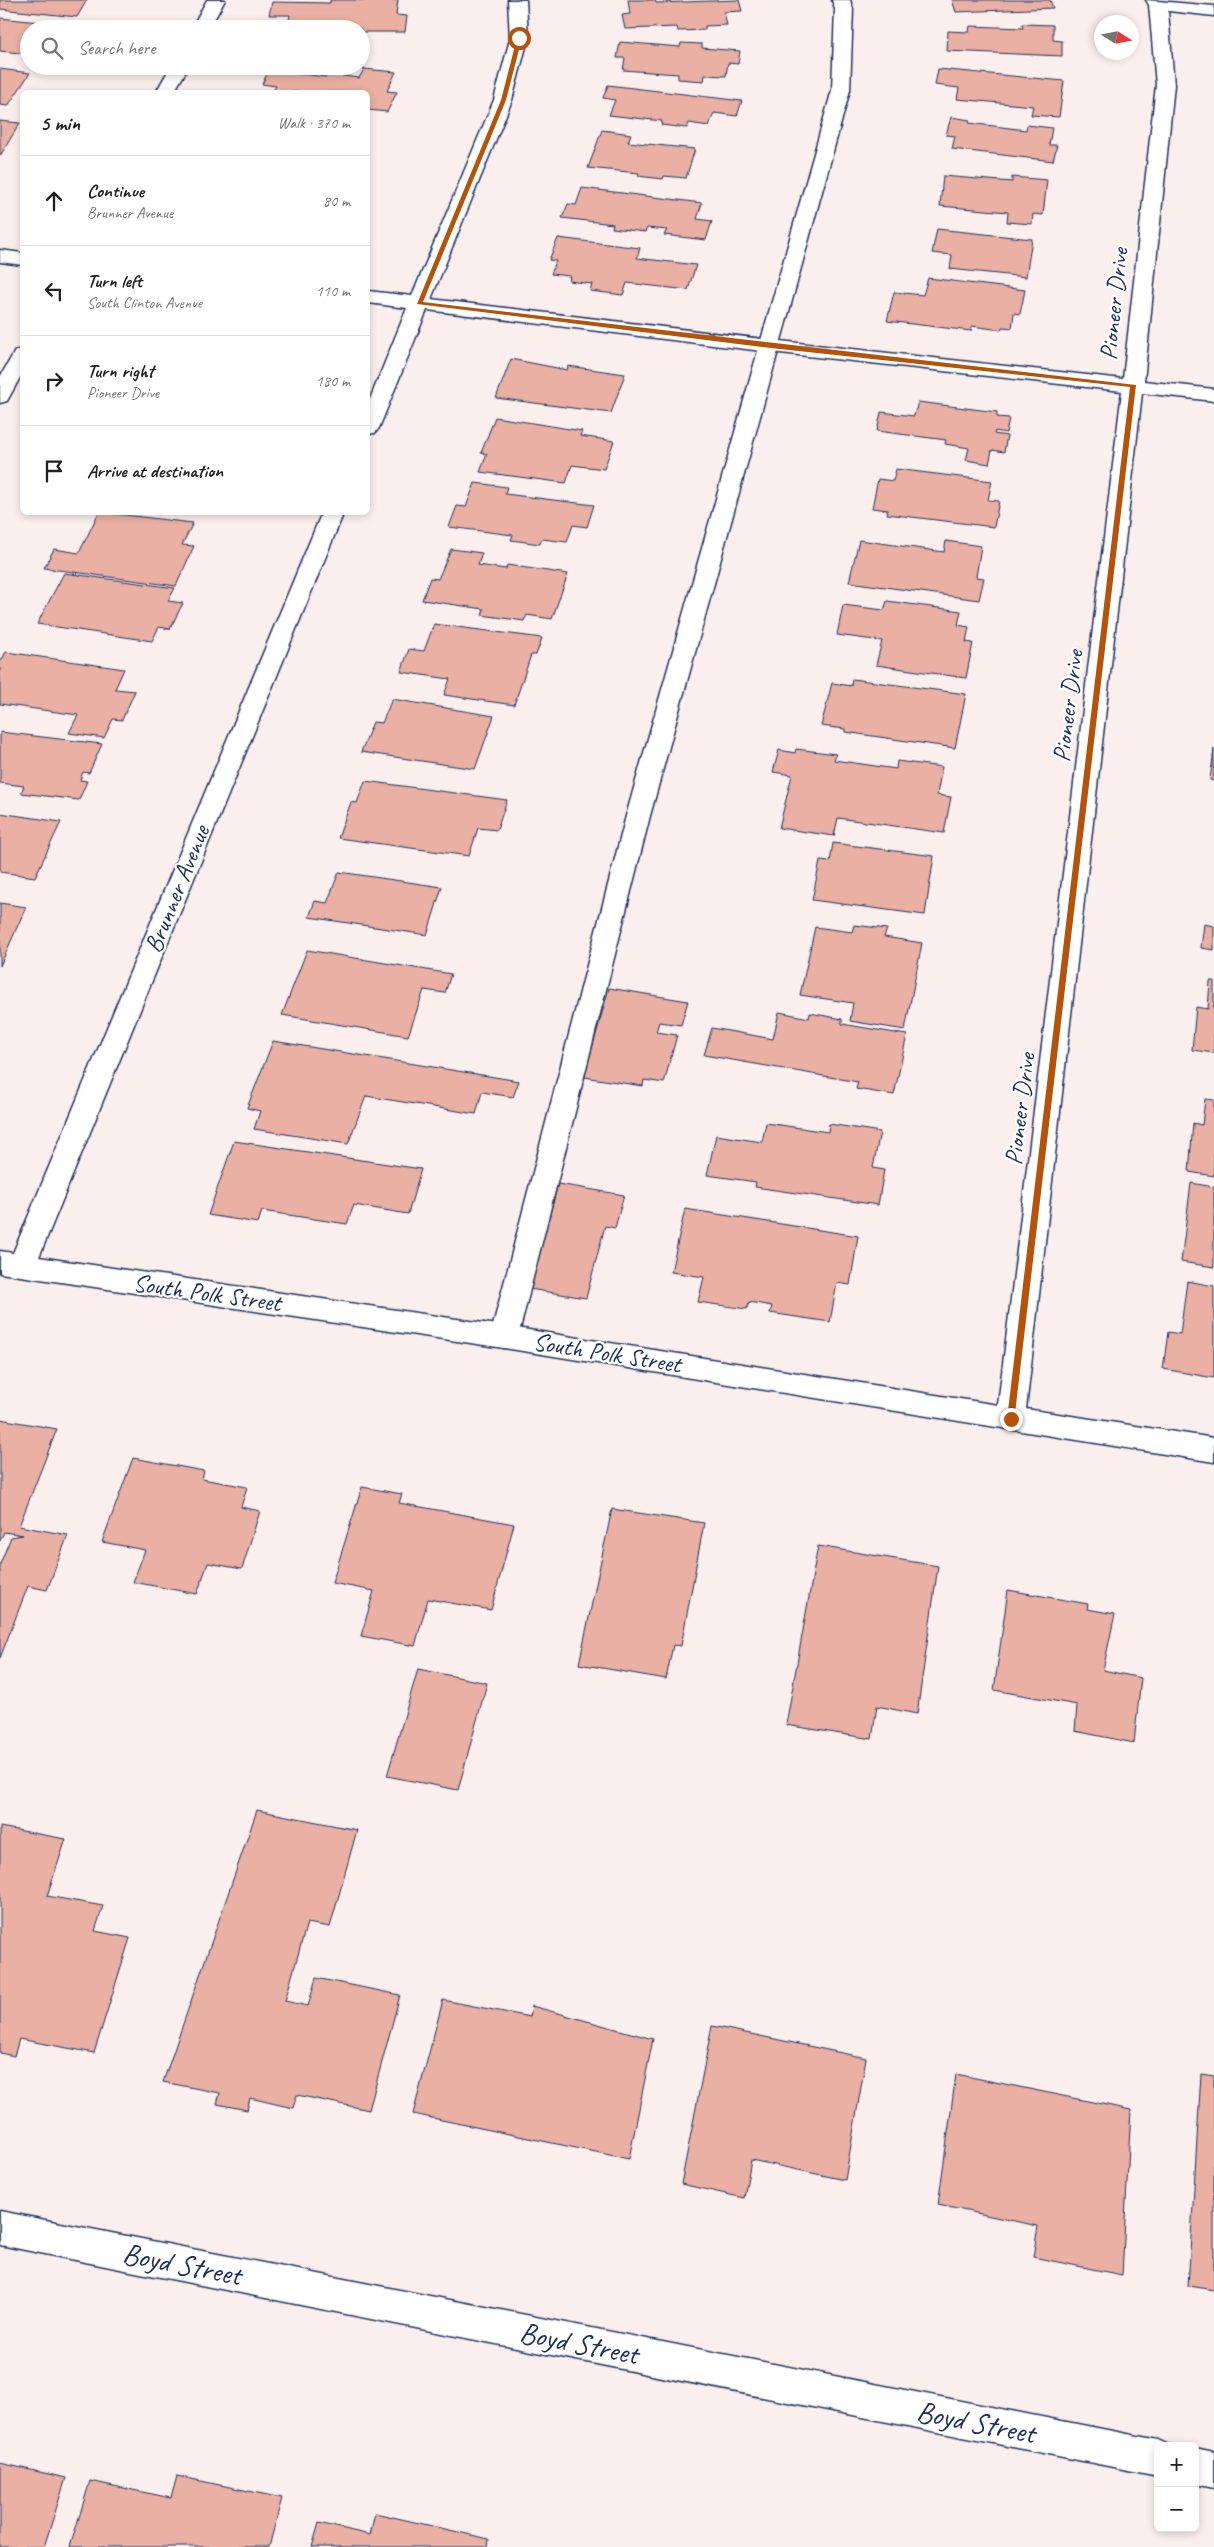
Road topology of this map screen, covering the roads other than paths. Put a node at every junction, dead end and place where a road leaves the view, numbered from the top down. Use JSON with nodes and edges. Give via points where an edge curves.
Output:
{"nodes":[{"id":1,"x":216,"y":0,"type":"edge"},
{"id":2,"x":517,"y":0,"type":"edge"},
{"id":3,"x":841,"y":0,"type":"edge"},
{"id":4,"x":1156,"y":3,"type":"edge"},
{"id":5,"x":1214,"y":11,"type":"edge"},
{"id":6,"x":205,"y":20,"type":"edge"},
{"id":7,"x":175,"y":75,"type":"edge"},
{"id":8,"x":166,"y":90,"type":"edge"},
{"id":9,"x":0,"y":256,"type":"edge"},
{"id":10,"x":20,"y":259,"type":"edge"},
{"id":11,"x":370,"y":297,"type":"edge"},
{"id":12,"x":419,"y":303,"type":"junction"},
{"id":13,"x":771,"y":346,"type":"junction"},
{"id":14,"x":20,"y":359,"type":"edge"},
{"id":15,"x":1133,"y":385,"type":"junction"},
{"id":16,"x":1214,"y":395,"type":"edge"},
{"id":17,"x":0,"y":397,"type":"edge"},
{"id":18,"x":370,"y":423,"type":"edge"},
{"id":19,"x":332,"y":515,"type":"edge"},
{"id":20,"x":11,"y":1264,"type":"edge"},
{"id":21,"x":504,"y":1337,"type":"junction"},
{"id":22,"x":1011,"y":1419,"type":"junction"},
{"id":23,"x":1214,"y":1450,"type":"edge"},
{"id":24,"x":0,"y":2228,"type":"edge"},
{"id":25,"x":1154,"y":2457,"type":"edge"},
{"id":26,"x":1199,"y":2467,"type":"edge"},
{"id":27,"x":1214,"y":2470,"type":"edge"}],
"edges":[{"from":1,"to":6,"type":"street"},
{"from":2,"to":12,"type":"street","via":[[519,38],[503,100]]},
{"from":3,"to":13,"type":"street","via":[[844,9],[841,90]]},
{"from":4,"to":5,"type":"street"},
{"from":4,"to":15,"type":"street","name":"Pioneer Drive","via":[[1165,85]]},
{"from":7,"to":8,"type":"street"},
{"from":9,"to":10,"type":"street"},
{"from":11,"to":12,"type":"street"},
{"from":12,"to":13,"type":"street"},
{"from":12,"to":18,"type":"street"},
{"from":13,"to":15,"type":"street"},
{"from":13,"to":21,"type":"street","via":[[638,816]]},
{"from":14,"to":17,"type":"street"},
{"from":15,"to":16,"type":"street"},
{"from":15,"to":22,"type":"street","name":"Pioneer Drive"},
{"from":19,"to":20,"type":"street","name":"Brunner Avenue"},
{"from":20,"to":21,"type":"street","name":"South Polk Street"},
{"from":21,"to":22,"type":"street","name":"South Polk Street"},
{"from":22,"to":23,"type":"street","name":"South Polk Street"},
{"from":24,"to":25,"type":"street","name":"Boyd Street"},
{"from":26,"to":27,"type":"street"}]}
